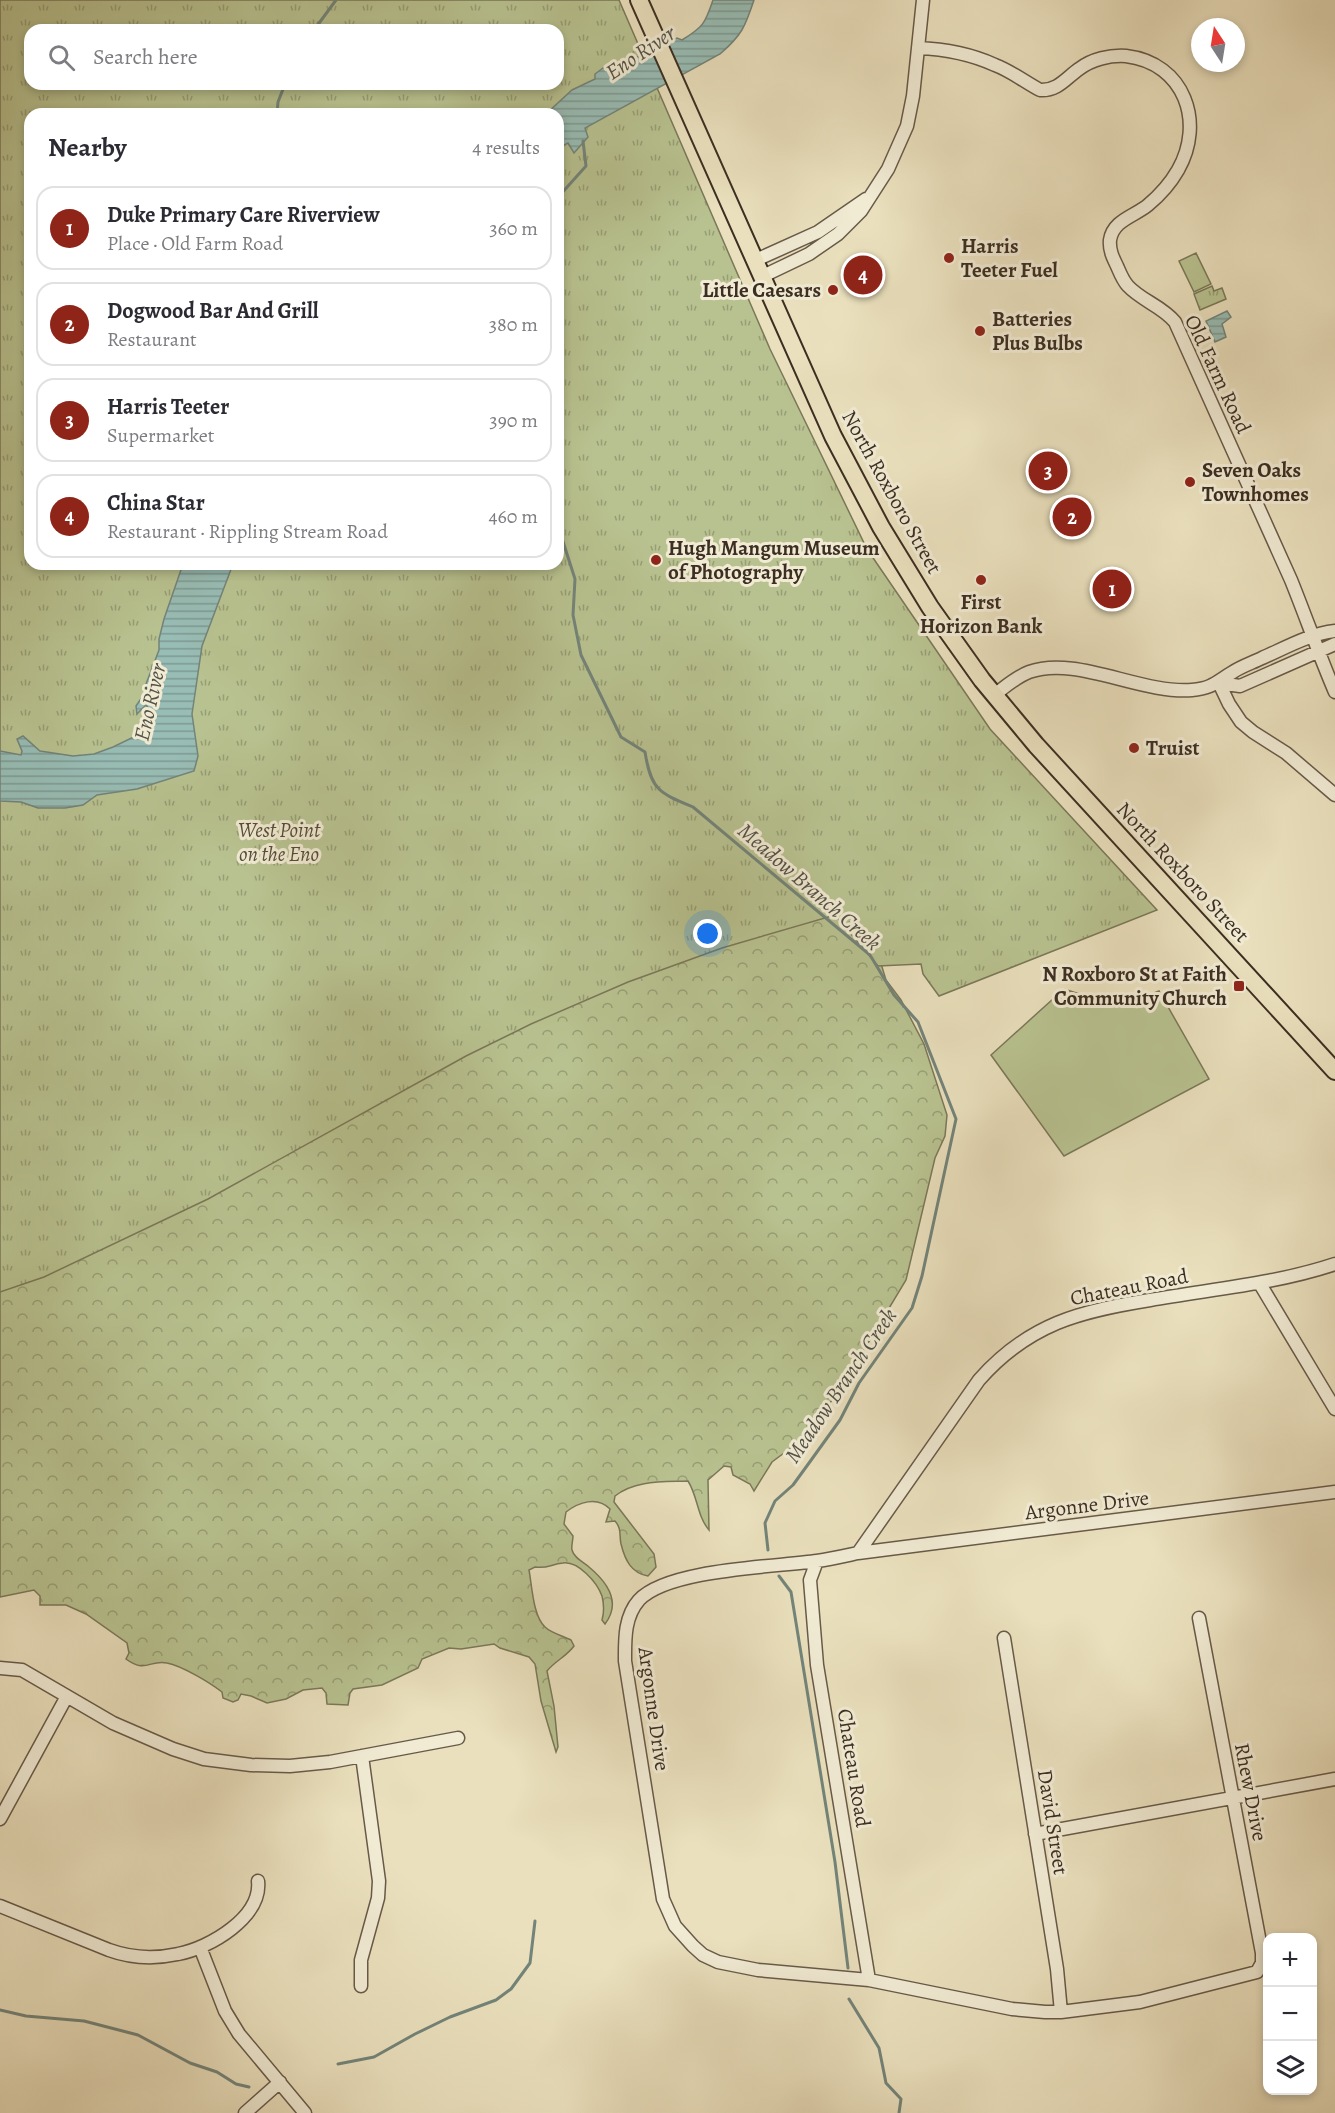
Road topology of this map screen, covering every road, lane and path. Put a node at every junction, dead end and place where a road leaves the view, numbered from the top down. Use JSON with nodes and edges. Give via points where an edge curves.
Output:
{"nodes":[{"id":1,"x":639,"y":0,"type":"edge"},
{"id":2,"x":923,"y":0,"type":"edge"},
{"id":3,"x":918,"y":48,"type":"junction"},
{"id":4,"x":870,"y":197,"type":"junction"},
{"id":5,"x":756,"y":260,"type":"junction"},
{"id":6,"x":763,"y":276,"type":"junction"},
{"id":7,"x":1335,"y":631,"type":"edge"},
{"id":8,"x":1311,"y":636,"type":"junction"},
{"id":9,"x":1335,"y":644,"type":"edge"},
{"id":10,"x":1317,"y":651,"type":"junction"},
{"id":11,"x":1219,"y":683,"type":"junction"},
{"id":12,"x":1335,"y":692,"type":"edge"},
{"id":13,"x":994,"y":695,"type":"junction"},
{"id":14,"x":1335,"y":795,"type":"edge"},
{"id":15,"x":1335,"y":1071,"type":"edge"},
{"id":16,"x":1335,"y":1264,"type":"edge"},
{"id":17,"x":1260,"y":1284,"type":"junction"},
{"id":18,"x":1335,"y":1409,"type":"edge"},
{"id":19,"x":1335,"y":1492,"type":"edge"},
{"id":20,"x":858,"y":1553,"type":"junction"},
{"id":21,"x":817,"y":1561,"type":"junction"},
{"id":22,"x":1198,"y":1618,"type":"dead end"},
{"id":23,"x":1004,"y":1638,"type":"dead end"},
{"id":24,"x":0,"y":1668,"type":"edge"},
{"id":25,"x":67,"y":1696,"type":"junction"},
{"id":26,"x":458,"y":1738,"type":"dead end"},
{"id":27,"x":362,"y":1756,"type":"junction"},
{"id":28,"x":1335,"y":1779,"type":"edge"},
{"id":29,"x":1233,"y":1799,"type":"junction"},
{"id":30,"x":0,"y":1819,"type":"edge"},
{"id":31,"x":1035,"y":1834,"type":"junction"},
{"id":32,"x":258,"y":1881,"type":"dead end"},
{"id":33,"x":0,"y":1906,"type":"edge"},
{"id":34,"x":200,"y":1947,"type":"junction"},
{"id":35,"x":1257,"y":1972,"type":"joint"},
{"id":36,"x":869,"y":1980,"type":"junction"},
{"id":37,"x":361,"y":1986,"type":"dead end"},
{"id":38,"x":1061,"y":2012,"type":"junction"},
{"id":39,"x":280,"y":2082,"type":"junction"},
{"id":40,"x":245,"y":2113,"type":"edge"},
{"id":41,"x":305,"y":2113,"type":"edge"}],
"edges":[{"from":1,"to":5,"type":"highway","name":"North Roxboro Street"},
{"from":2,"to":3,"type":"street"},
{"from":3,"to":4,"type":"street","via":[[907,126],[892,162]]},
{"from":3,"to":8,"type":"street","name":"Old Farm Road","via":[[964,54],[996,65],[1041,90],[1056,88],[1092,61],[1112,56],[1138,58],[1158,67],[1182,92],[1190,126],[1184,160],[1163,191],[1114,228],[1110,241],[1112,255],[1127,285],[1168,312],[1175,322],[1291,580]]},
{"from":4,"to":5,"type":"street","via":[[818,232]]},
{"from":4,"to":6,"type":"street","via":[[852,221],[826,243]]},
{"from":5,"to":6,"type":"highway","name":"North Roxboro Street"},
{"from":6,"to":13,"type":"highway","name":"North Roxboro Street","via":[[858,486],[930,607]]},
{"from":7,"to":8,"type":"street"},
{"from":8,"to":10,"type":"street","name":"Old Farm Road"},
{"from":8,"to":11,"type":"street","via":[[1233,672]]},
{"from":9,"to":10,"type":"street"},
{"from":10,"to":11,"type":"street","via":[[1240,686]]},
{"from":10,"to":12,"type":"street","name":"Old Farm Road"},
{"from":11,"to":13,"type":"street","via":[[1194,690],[1171,690],[1054,667],[1028,673]]},
{"from":11,"to":14,"type":"street","via":[[1241,722],[1286,753]]},
{"from":13,"to":15,"type":"highway","name":"North Roxboro Street","via":[[1086,801]]},
{"from":16,"to":17,"type":"street","name":"Chateau Road"},
{"from":17,"to":18,"type":"street"},
{"from":17,"to":20,"type":"street","name":"Chateau Road","via":[[1116,1306],[1068,1319],[1015,1347],[990,1368],[960,1406]]},
{"from":19,"to":20,"type":"street","name":"Argonne Drive"},
{"from":20,"to":21,"type":"street","name":"Argonne Drive"},
{"from":21,"to":36,"type":"street","name":"Chateau Road","via":[[810,1581],[817,1665]]},
{"from":21,"to":36,"type":"street","name":"Argonne Drive","via":[[676,1579],[651,1590],[635,1605],[628,1620],[625,1661],[663,1899],[675,1926],[703,1955],[718,1962],[758,1970]]},
{"from":22,"to":29,"type":"street","name":"Rhew Drive"},
{"from":23,"to":31,"type":"street","name":"David Street"},
{"from":24,"to":25,"type":"street","via":[[22,1670]]},
{"from":25,"to":27,"type":"street","via":[[113,1723],[204,1759],[290,1766]]},
{"from":25,"to":30,"type":"street"},
{"from":26,"to":27,"type":"street"},
{"from":27,"to":37,"type":"street","via":[[379,1881],[361,1960]]},
{"from":28,"to":29,"type":"street"},
{"from":29,"to":31,"type":"street"},
{"from":29,"to":35,"type":"street","name":"Rhew Drive","via":[[1262,1953]]},
{"from":31,"to":38,"type":"street","name":"David Street"},
{"from":32,"to":34,"type":"street","via":[[256,1901],[241,1921]]},
{"from":33,"to":34,"type":"street","via":[[121,1954],[149,1958]]},
{"from":34,"to":39,"type":"street","via":[[225,2011],[239,2034]]},
{"from":35,"to":38,"type":"street","name":"Argonne Drive","via":[[1140,2002]]},
{"from":36,"to":38,"type":"street","name":"Argonne Drive","via":[[1012,2009]]},
{"from":39,"to":40,"type":"street"},
{"from":39,"to":41,"type":"street"}]}
